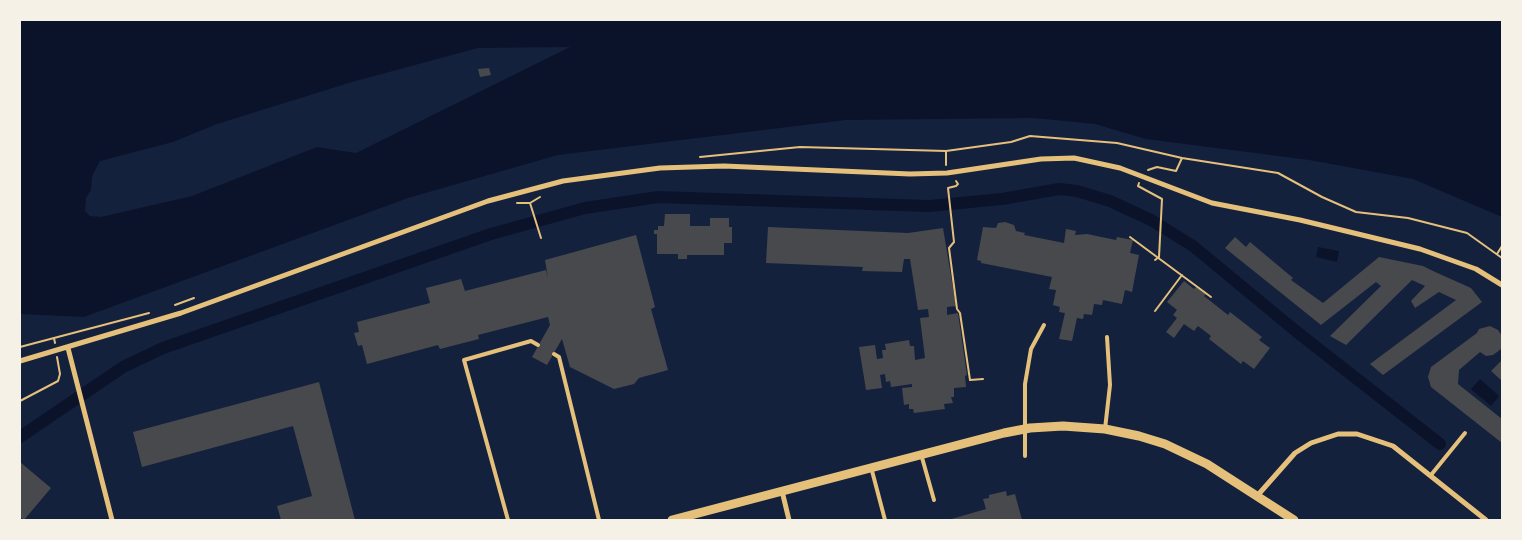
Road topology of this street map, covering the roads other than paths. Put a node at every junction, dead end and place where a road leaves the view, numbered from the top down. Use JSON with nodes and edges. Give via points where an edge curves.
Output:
{"nodes":[{"id":1,"x":1502,"y":285,"type":"edge"},
{"id":2,"x":1044,"y":325,"type":"dead end"},
{"id":3,"x":1107,"y":337,"type":"dead end"},
{"id":4,"x":538,"y":345,"type":"dead end"},
{"id":5,"x":68,"y":348,"type":"junction"},
{"id":6,"x":554,"y":354,"type":"dead end"},
{"id":7,"x":20,"y":361,"type":"edge"},
{"id":8,"x":1026,"y":429,"type":"junction"},
{"id":9,"x":1104,"y":429,"type":"junction"},
{"id":10,"x":1465,"y":433,"type":"dead end"},
{"id":11,"x":921,"y":454,"type":"junction"},
{"id":12,"x":1025,"y":456,"type":"dead end"},
{"id":13,"x":871,"y":467,"type":"junction"},
{"id":14,"x":1431,"y":475,"type":"junction"},
{"id":15,"x":782,"y":491,"type":"junction"},
{"id":16,"x":1257,"y":496,"type":"junction"},
{"id":17,"x":934,"y":500,"type":"dead end"},
{"id":18,"x":112,"y":520,"type":"edge"},
{"id":19,"x":508,"y":520,"type":"edge"},
{"id":20,"x":599,"y":520,"type":"edge"},
{"id":21,"x":672,"y":520,"type":"edge"},
{"id":22,"x":790,"y":520,"type":"edge"},
{"id":23,"x":886,"y":520,"type":"edge"},
{"id":24,"x":1294,"y":520,"type":"edge"},
{"id":25,"x":1486,"y":520,"type":"edge"}],
"edges":[{"from":1,"to":5,"type":"street","via":[[1476,269],[1420,249],[1212,202],[1120,168],[1074,158],[1041,159],[947,173],[910,174],[724,166],[627,171],[563,180],[488,201],[181,313]]},
{"from":2,"to":8,"type":"lane","via":[[1031,349],[1025,384]]},
{"from":3,"to":9,"type":"lane","via":[[1110,384]]},
{"from":4,"to":19,"type":"lane","via":[[531,341],[464,360]]},
{"from":5,"to":7,"type":"street"},
{"from":5,"to":18,"type":"street"},
{"from":6,"to":20,"type":"lane","via":[[559,357]]},
{"from":8,"to":9,"type":"street","via":[[1063,426]]},
{"from":8,"to":11,"type":"street"},
{"from":8,"to":12,"type":"lane"},
{"from":9,"to":16,"type":"street","via":[[1165,444],[1207,464]]},
{"from":10,"to":14,"type":"lane"},
{"from":11,"to":13,"type":"street"},
{"from":11,"to":17,"type":"lane"},
{"from":13,"to":15,"type":"street"},
{"from":13,"to":23,"type":"lane"},
{"from":14,"to":16,"type":"street","via":[[1378,439],[1338,434],[1311,443],[1295,453]]},
{"from":14,"to":25,"type":"street"},
{"from":15,"to":21,"type":"street"},
{"from":15,"to":22,"type":"street"},
{"from":16,"to":24,"type":"street"}]}
